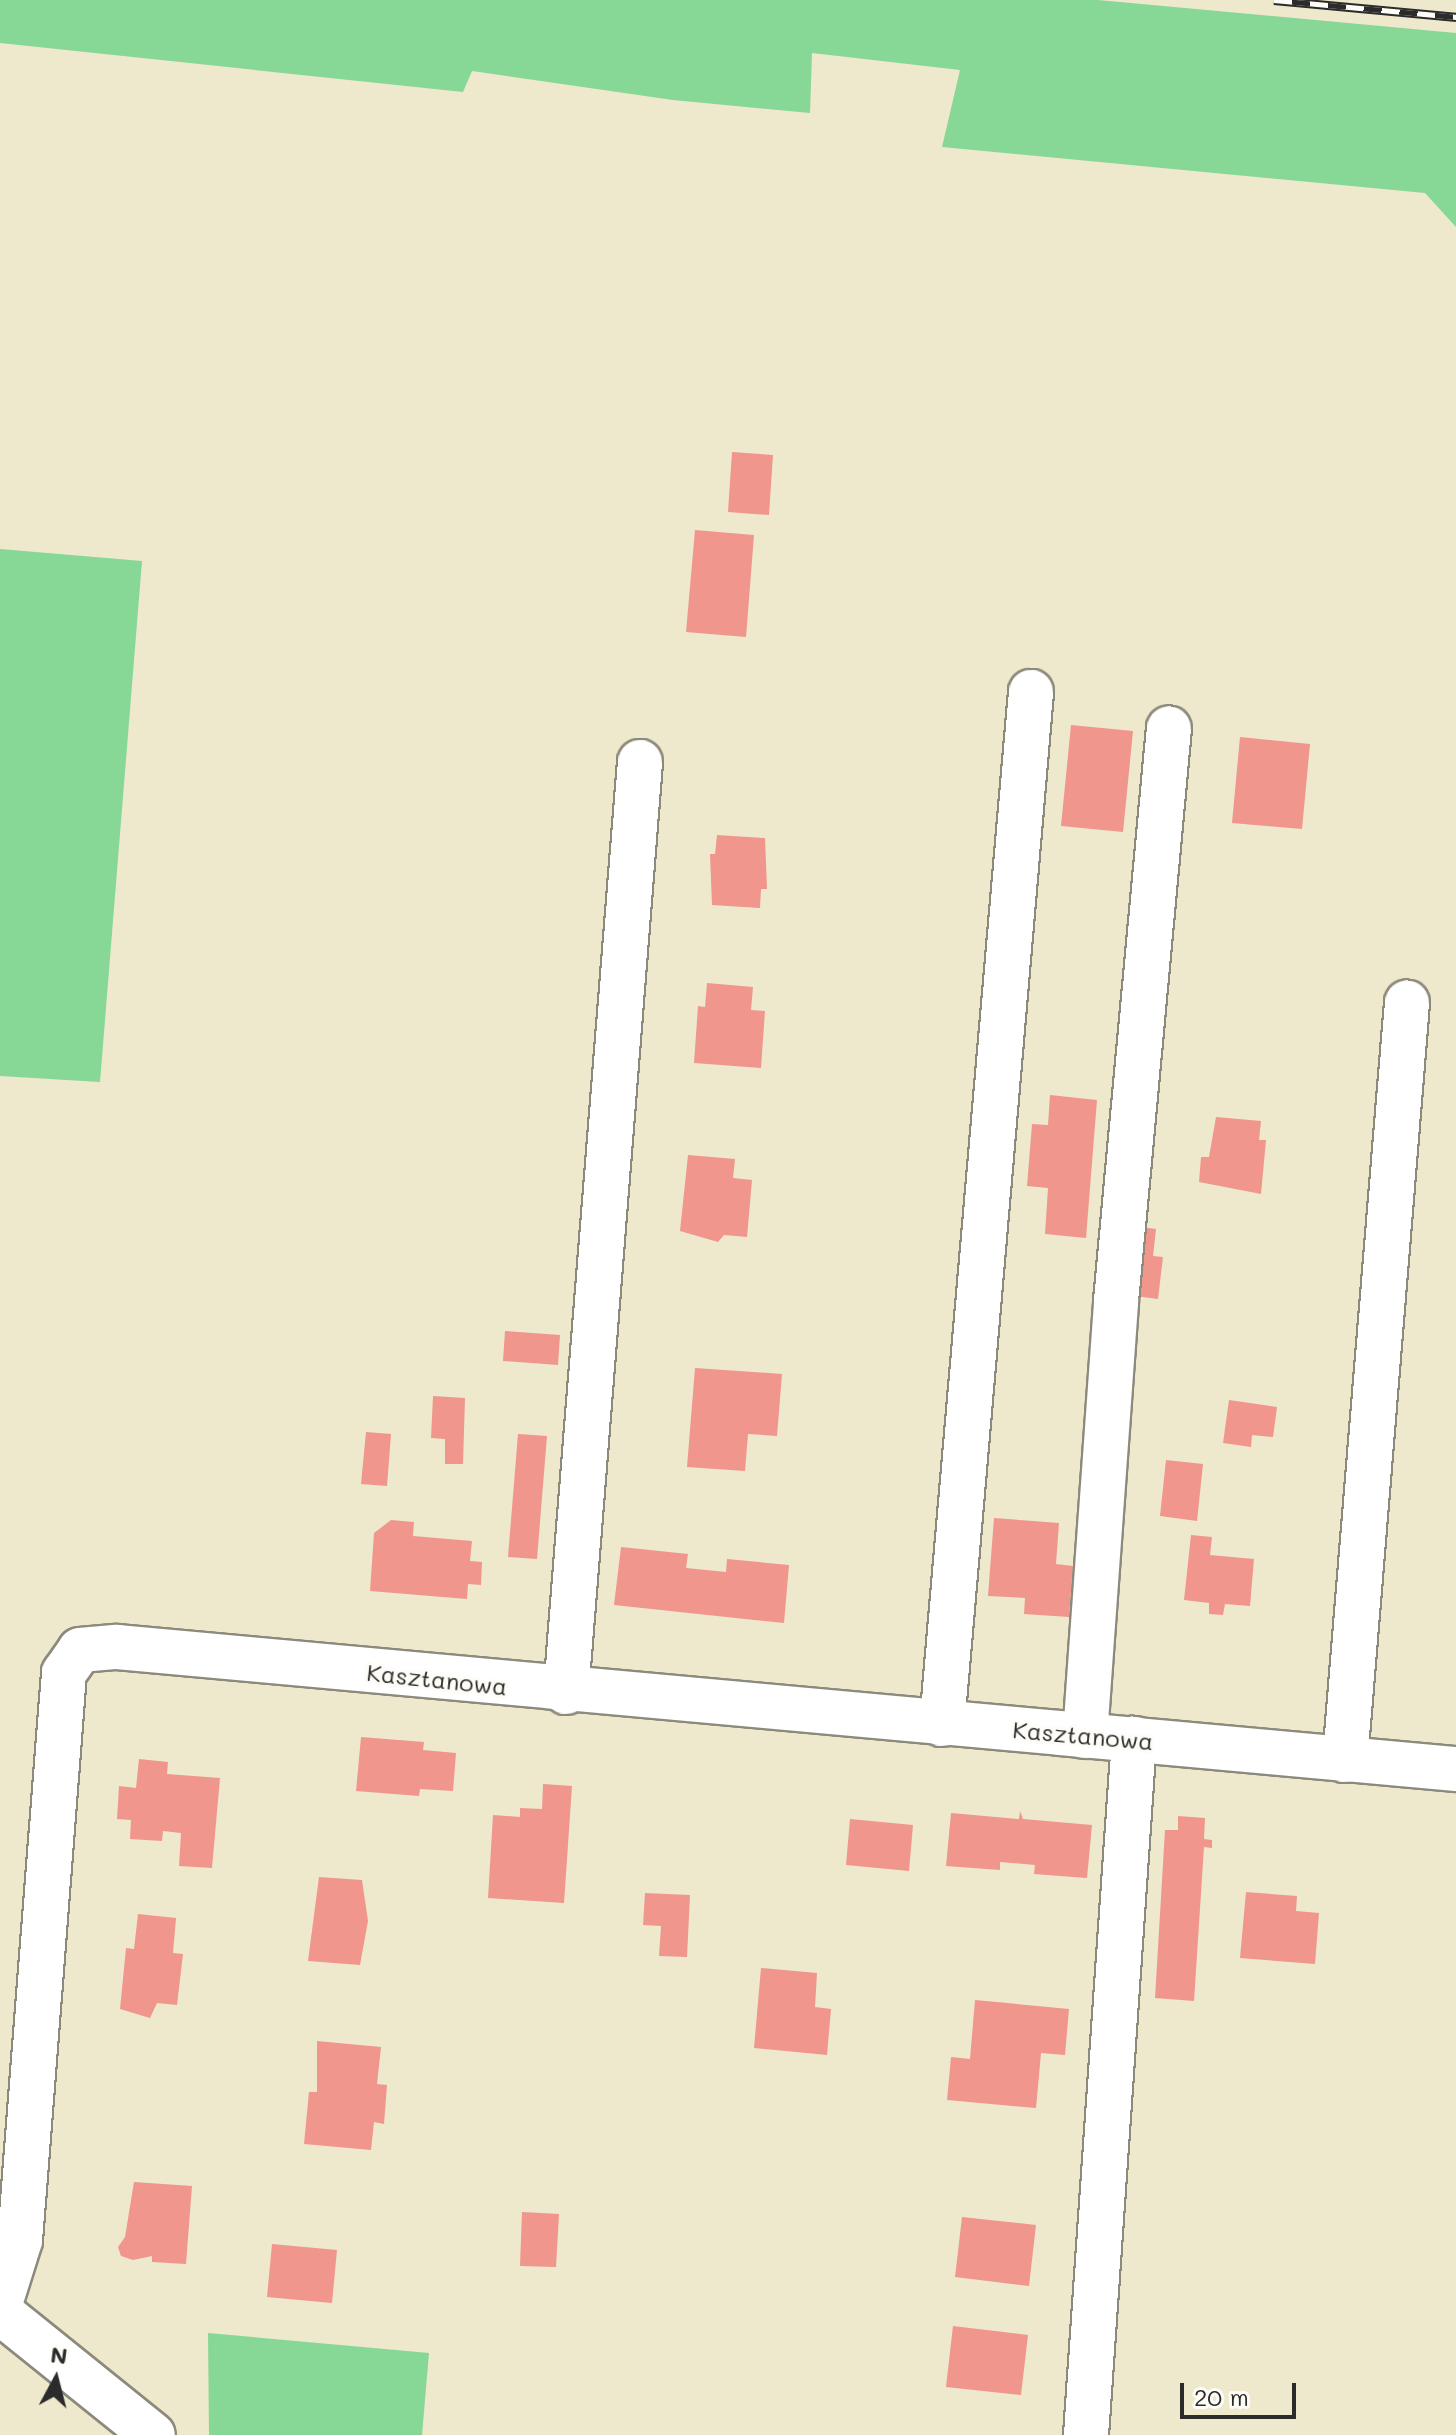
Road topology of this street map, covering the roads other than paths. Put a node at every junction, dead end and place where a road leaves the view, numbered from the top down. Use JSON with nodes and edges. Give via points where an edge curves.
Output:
{"nodes":[{"id":1,"x":1031,"y":692,"type":"dead end"},
{"id":2,"x":1169,"y":728,"type":"dead end"},
{"id":3,"x":640,"y":762,"type":"dead end"},
{"id":4,"x":1407,"y":1003,"type":"dead end"},
{"id":5,"x":566,"y":1692,"type":"junction"},
{"id":6,"x":942,"y":1724,"type":"junction"},
{"id":7,"x":1085,"y":1736,"type":"junction"},
{"id":8,"x":1134,"y":1739,"type":"junction"},
{"id":9,"x":1345,"y":1760,"type":"junction"},
{"id":10,"x":1456,"y":1769,"type":"edge"},
{"id":11,"x":0,"y":2304,"type":"edge"},
{"id":12,"x":0,"y":2312,"type":"edge"},
{"id":13,"x":153,"y":2435,"type":"edge"},
{"id":14,"x":1086,"y":2435,"type":"edge"}],
"edges":[{"from":1,"to":6,"type":"street"},
{"from":2,"to":7,"type":"street","via":[[1116,1301]]},
{"from":3,"to":5,"type":"street"},
{"from":4,"to":9,"type":"street"},
{"from":5,"to":6,"type":"street","name":"Kasztanowa"},
{"from":5,"to":11,"type":"street","name":"Kasztanowa","via":[[117,1647],[80,1650],[64,1673],[20,2240]]},
{"from":6,"to":7,"type":"street","name":"Kasztanowa"},
{"from":7,"to":8,"type":"street","name":"Kasztanowa"},
{"from":8,"to":9,"type":"street","name":"Kasztanowa"},
{"from":8,"to":14,"type":"street"},
{"from":9,"to":10,"type":"street","name":"Kasztanowa"},
{"from":12,"to":13,"type":"street"}]}
